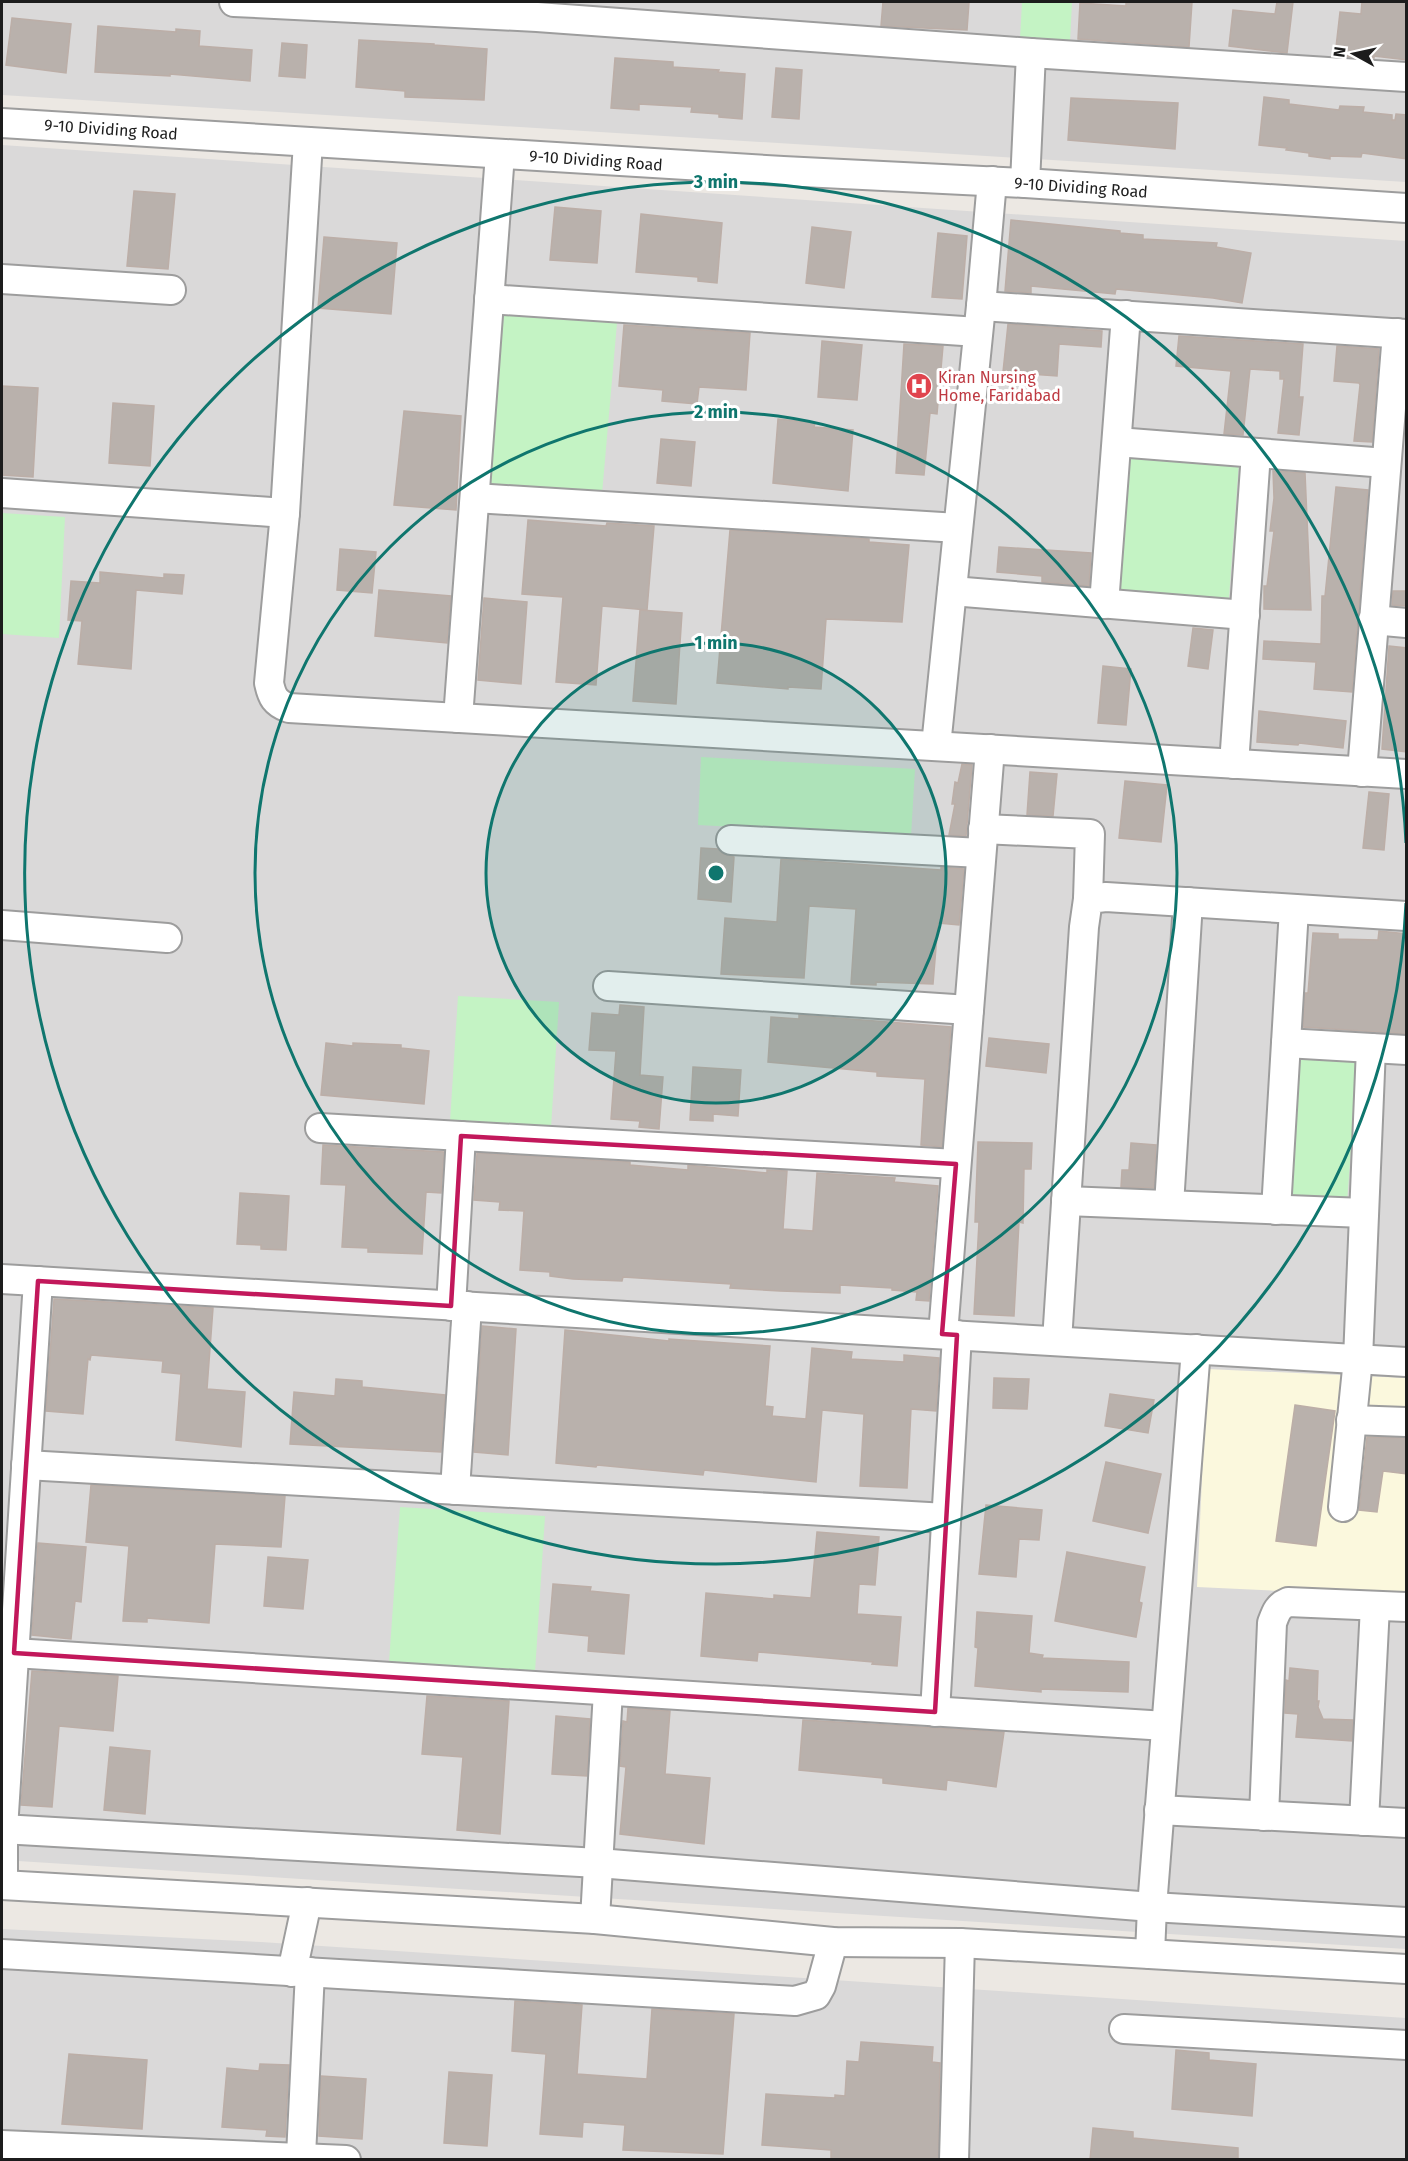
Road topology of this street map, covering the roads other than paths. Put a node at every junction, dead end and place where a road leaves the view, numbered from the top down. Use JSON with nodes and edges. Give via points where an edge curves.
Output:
{"nodes":[{"id":1,"x":234,"y":2,"type":"edge"},
{"id":2,"x":537,"y":9,"type":"edge"},
{"id":3,"x":1031,"y":53,"type":"junction"},
{"id":4,"x":1407,"y":76,"type":"edge"},
{"id":5,"x":2,"y":123,"type":"edge"},
{"id":6,"x":308,"y":141,"type":"junction"},
{"id":7,"x":500,"y":154,"type":"junction"},
{"id":8,"x":992,"y":181,"type":"junction"},
{"id":9,"x":1024,"y":183,"type":"junction"},
{"id":10,"x":1407,"y":208,"type":"edge"},
{"id":11,"x":2,"y":279,"type":"edge"},
{"id":12,"x":171,"y":290,"type":"dead end"},
{"id":13,"x":489,"y":299,"type":"junction"},
{"id":14,"x":1126,"y":315,"type":"junction"},
{"id":15,"x":980,"y":319,"type":"junction"},
{"id":16,"x":1402,"y":333,"type":"edge"},
{"id":17,"x":1117,"y":442,"type":"junction"},
{"id":18,"x":1257,"y":453,"type":"junction"},
{"id":19,"x":1386,"y":463,"type":"junction"},
{"id":20,"x":2,"y":492,"type":"edge"},
{"id":21,"x":474,"y":498,"type":"junction"},
{"id":22,"x":285,"y":513,"type":"junction"},
{"id":23,"x":958,"y":528,"type":"junction"},
{"id":24,"x":952,"y":591,"type":"junction"},
{"id":25,"x":1104,"y":604,"type":"junction"},
{"id":26,"x":1245,"y":615,"type":"junction"},
{"id":27,"x":1373,"y":620,"type":"junction"},
{"id":28,"x":1407,"y":622,"type":"edge"},
{"id":29,"x":458,"y":718,"type":"junction"},
{"id":30,"x":936,"y":746,"type":"junction"},
{"id":31,"x":990,"y":750,"type":"junction"},
{"id":32,"x":1234,"y":764,"type":"junction"},
{"id":33,"x":1362,"y":772,"type":"junction"},
{"id":34,"x":1407,"y":774,"type":"edge"},
{"id":35,"x":731,"y":840,"type":"dead end"},
{"id":36,"x":982,"y":841,"type":"junction"},
{"id":37,"x":1088,"y":899,"type":"junction"},
{"id":38,"x":1188,"y":902,"type":"junction"},
{"id":39,"x":1294,"y":909,"type":"junction"},
{"id":40,"x":1407,"y":916,"type":"edge"},
{"id":41,"x":2,"y":925,"type":"edge"},
{"id":42,"x":167,"y":938,"type":"dead end"},
{"id":43,"x":608,"y":986,"type":"dead end"},
{"id":44,"x":969,"y":1010,"type":"junction"},
{"id":45,"x":1286,"y":1043,"type":"junction"},
{"id":46,"x":1371,"y":1048,"type":"junction"},
{"id":47,"x":1407,"y":1050,"type":"edge"},
{"id":48,"x":320,"y":1128,"type":"dead end"},
{"id":49,"x":461,"y":1136,"type":"junction"},
{"id":50,"x":956,"y":1164,"type":"junction"},
{"id":51,"x":1066,"y":1201,"type":"junction"},
{"id":52,"x":1169,"y":1205,"type":"junction"},
{"id":53,"x":1276,"y":1210,"type":"junction"},
{"id":54,"x":1364,"y":1214,"type":"junction"},
{"id":55,"x":2,"y":1279,"type":"edge"},
{"id":56,"x":38,"y":1281,"type":"junction"},
{"id":57,"x":459,"y":1306,"type":"junction"},
{"id":58,"x":950,"y":1334,"type":"junction"},
{"id":59,"x":1057,"y":1341,"type":"junction"},
{"id":60,"x":1196,"y":1349,"type":"junction"},
{"id":61,"x":1358,"y":1359,"type":"junction"},
{"id":62,"x":1407,"y":1362,"type":"edge"},
{"id":63,"x":1351,"y":1420,"type":"junction"},
{"id":64,"x":1407,"y":1422,"type":"edge"},
{"id":65,"x":26,"y":1465,"type":"junction"},
{"id":66,"x":455,"y":1490,"type":"junction"},
{"id":67,"x":1343,"y":1507,"type":"dead end"},
{"id":68,"x":946,"y":1518,"type":"junction"},
{"id":69,"x":1375,"y":1606,"type":"junction"},
{"id":70,"x":1407,"y":1607,"type":"edge"},
{"id":71,"x":14,"y":1653,"type":"junction"},
{"id":72,"x":608,"y":1691,"type":"junction"},
{"id":73,"x":935,"y":1712,"type":"junction"},
{"id":74,"x":1166,"y":1726,"type":"junction"},
{"id":75,"x":1160,"y":1810,"type":"junction"},
{"id":76,"x":1264,"y":1816,"type":"junction"},
{"id":77,"x":1364,"y":1821,"type":"junction"},
{"id":78,"x":1407,"y":1823,"type":"edge"},
{"id":79,"x":2,"y":1829,"type":"edge"},
{"id":80,"x":598,"y":1863,"type":"junction"},
{"id":81,"x":2,"y":1885,"type":"edge"},
{"id":82,"x":307,"y":1902,"type":"junction"},
{"id":83,"x":1152,"y":1907,"type":"junction"},
{"id":84,"x":595,"y":1919,"type":"junction"},
{"id":85,"x":1407,"y":1922,"type":"edge"},
{"id":86,"x":833,"y":1942,"type":"junction"},
{"id":87,"x":960,"y":1943,"type":"junction"},
{"id":88,"x":2,"y":1953,"type":"edge"},
{"id":89,"x":1150,"y":1954,"type":"junction"},
{"id":90,"x":1407,"y":1970,"type":"edge"},
{"id":91,"x":301,"y":1972,"type":"junction"},
{"id":92,"x":1124,"y":2029,"type":"dead end"},
{"id":93,"x":1407,"y":2045,"type":"edge"},
{"id":94,"x":2,"y":2145,"type":"edge"},
{"id":95,"x":301,"y":2156,"type":"junction"},
{"id":96,"x":346,"y":2160,"type":"edge"},
{"id":97,"x":954,"y":2160,"type":"edge"}],
"edges":[{"from":1,"to":2,"type":"street"},
{"from":2,"to":3,"type":"street"},
{"from":3,"to":4,"type":"street"},
{"from":3,"to":9,"type":"street"},
{"from":5,"to":6,"type":"street","name":"9-10 Dividing Road"},
{"from":6,"to":7,"type":"street","name":"9-10 Dividing Road"},
{"from":6,"to":22,"type":"street"},
{"from":7,"to":8,"type":"street","name":"9-10 Dividing Road"},
{"from":7,"to":13,"type":"street"},
{"from":8,"to":9,"type":"street","name":"9-10 Dividing Road"},
{"from":8,"to":15,"type":"street"},
{"from":9,"to":10,"type":"street","name":"9-10 Dividing Road"},
{"from":11,"to":12,"type":"street"},
{"from":13,"to":15,"type":"street"},
{"from":13,"to":21,"type":"street"},
{"from":14,"to":15,"type":"street"},
{"from":14,"to":16,"type":"street"},
{"from":14,"to":17,"type":"street"},
{"from":15,"to":23,"type":"street"},
{"from":16,"to":19,"type":"street"},
{"from":17,"to":18,"type":"street"},
{"from":17,"to":25,"type":"street"},
{"from":18,"to":19,"type":"street"},
{"from":18,"to":26,"type":"street"},
{"from":19,"to":27,"type":"street"},
{"from":20,"to":22,"type":"street"},
{"from":21,"to":23,"type":"street"},
{"from":21,"to":29,"type":"street"},
{"from":22,"to":29,"type":"street","via":[[269,683],[278,704],[289,708]]},
{"from":23,"to":24,"type":"street"},
{"from":24,"to":25,"type":"street"},
{"from":24,"to":30,"type":"street"},
{"from":25,"to":26,"type":"street"},
{"from":26,"to":32,"type":"street"},
{"from":27,"to":28,"type":"street"},
{"from":27,"to":33,"type":"street"},
{"from":29,"to":30,"type":"street"},
{"from":30,"to":31,"type":"street"},
{"from":31,"to":32,"type":"street"},
{"from":31,"to":36,"type":"street"},
{"from":32,"to":33,"type":"street"},
{"from":33,"to":34,"type":"street"},
{"from":35,"to":36,"type":"street"},
{"from":36,"to":37,"type":"street","via":[[1090,834]]},
{"from":36,"to":44,"type":"street"},
{"from":37,"to":38,"type":"street"},
{"from":37,"to":51,"type":"street"},
{"from":38,"to":39,"type":"street"},
{"from":38,"to":52,"type":"street"},
{"from":39,"to":40,"type":"street"},
{"from":39,"to":45,"type":"street"},
{"from":41,"to":42,"type":"street"},
{"from":43,"to":44,"type":"street"},
{"from":44,"to":50,"type":"street"},
{"from":45,"to":46,"type":"street"},
{"from":45,"to":53,"type":"street"},
{"from":46,"to":47,"type":"street"},
{"from":46,"to":54,"type":"street"},
{"from":48,"to":49,"type":"street"},
{"from":49,"to":50,"type":"street"},
{"from":49,"to":57,"type":"street"},
{"from":50,"to":58,"type":"street"},
{"from":51,"to":52,"type":"street"},
{"from":51,"to":59,"type":"street"},
{"from":52,"to":53,"type":"street"},
{"from":53,"to":54,"type":"street"},
{"from":54,"to":61,"type":"street"},
{"from":55,"to":56,"type":"street"},
{"from":56,"to":57,"type":"street"},
{"from":56,"to":65,"type":"street"},
{"from":57,"to":58,"type":"street"},
{"from":57,"to":66,"type":"street"},
{"from":58,"to":59,"type":"street"},
{"from":58,"to":68,"type":"street"},
{"from":59,"to":60,"type":"street"},
{"from":60,"to":61,"type":"street"},
{"from":60,"to":74,"type":"street"},
{"from":61,"to":62,"type":"street"},
{"from":61,"to":63,"type":"street"},
{"from":63,"to":64,"type":"street"},
{"from":63,"to":67,"type":"street"},
{"from":65,"to":66,"type":"street"},
{"from":65,"to":71,"type":"street"},
{"from":66,"to":68,"type":"street"},
{"from":68,"to":73,"type":"street"},
{"from":69,"to":70,"type":"street"},
{"from":69,"to":76,"type":"street","via":[[1288,1602],[1276,1611],[1272,1623]]},
{"from":69,"to":77,"type":"street"},
{"from":71,"to":72,"type":"street"},
{"from":71,"to":79,"type":"street"},
{"from":72,"to":73,"type":"street"},
{"from":72,"to":80,"type":"street"},
{"from":73,"to":74,"type":"street"},
{"from":74,"to":75,"type":"street"},
{"from":75,"to":76,"type":"street"},
{"from":75,"to":83,"type":"street"},
{"from":76,"to":77,"type":"street"},
{"from":77,"to":78,"type":"street"},
{"from":79,"to":80,"type":"street"},
{"from":79,"to":81,"type":"street"},
{"from":80,"to":83,"type":"street"},
{"from":80,"to":84,"type":"street"},
{"from":81,"to":82,"type":"street"},
{"from":82,"to":84,"type":"street"},
{"from":82,"to":91,"type":"street"},
{"from":83,"to":85,"type":"street"},
{"from":83,"to":89,"type":"street"},
{"from":84,"to":86,"type":"street"},
{"from":86,"to":87,"type":"street"},
{"from":86,"to":91,"type":"street","via":[[816,1995],[795,2001]]},
{"from":87,"to":89,"type":"street"},
{"from":87,"to":97,"type":"street"},
{"from":88,"to":91,"type":"street"},
{"from":89,"to":90,"type":"street"},
{"from":91,"to":95,"type":"street"},
{"from":92,"to":93,"type":"street"},
{"from":94,"to":95,"type":"street"},
{"from":95,"to":96,"type":"street"}]}
